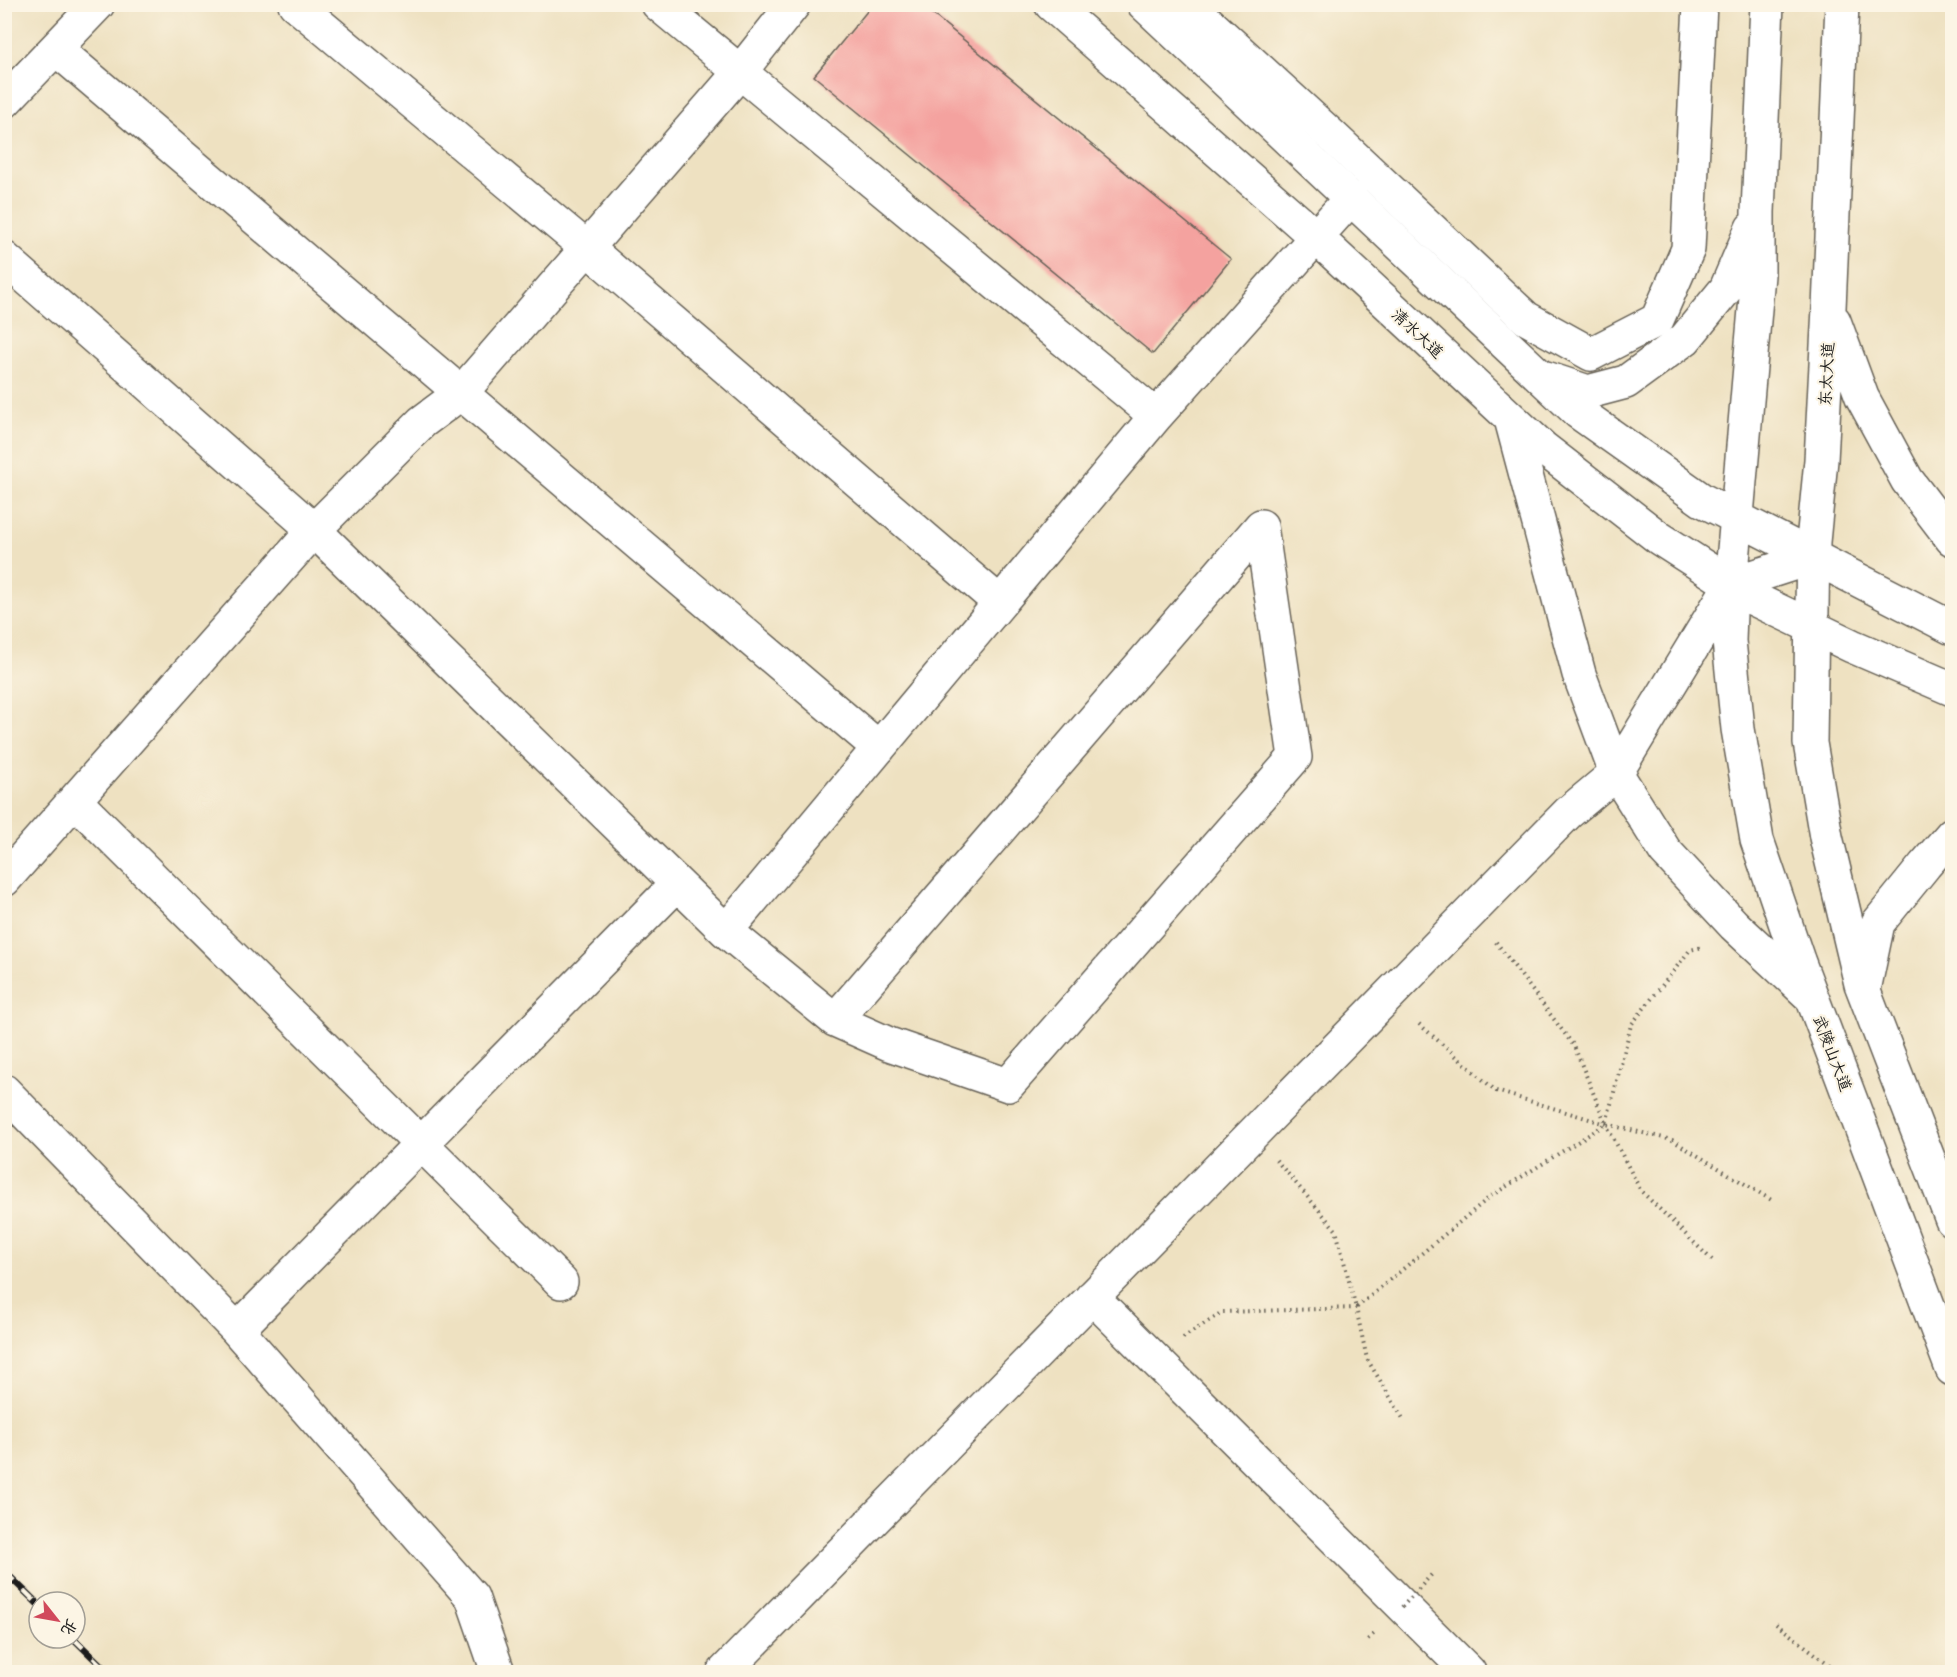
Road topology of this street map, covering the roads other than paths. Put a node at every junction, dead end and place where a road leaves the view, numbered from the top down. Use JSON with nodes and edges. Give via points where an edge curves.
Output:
{"nodes":[{"id":1,"x":99,"y":4,"type":"edge"},
{"id":2,"x":295,"y":4,"type":"edge"},
{"id":3,"x":658,"y":4,"type":"edge"},
{"id":4,"x":794,"y":4,"type":"edge"},
{"id":5,"x":1051,"y":4,"type":"edge"},
{"id":6,"x":1144,"y":4,"type":"edge"},
{"id":7,"x":1188,"y":4,"type":"edge"},
{"id":8,"x":1700,"y":4,"type":"edge"},
{"id":9,"x":1767,"y":4,"type":"edge"},
{"id":10,"x":1842,"y":4,"type":"edge"},
{"id":11,"x":56,"y":49,"type":"junction"},
{"id":12,"x":740,"y":72,"type":"junction"},
{"id":13,"x":4,"y":102,"type":"edge"},
{"id":14,"x":1351,"y":198,"type":"junction"},
{"id":15,"x":1758,"y":212,"type":"junction"},
{"id":16,"x":1316,"y":237,"type":"junction"},
{"id":17,"x":588,"y":249,"type":"junction"},
{"id":18,"x":4,"y":258,"type":"edge"},
{"id":19,"x":1829,"y":308,"type":"junction"},
{"id":20,"x":1540,"y":376,"type":"junction"},
{"id":21,"x":461,"y":393,"type":"junction"},
{"id":22,"x":1156,"y":416,"type":"junction"},
{"id":23,"x":1511,"y":419,"type":"junction"},
{"id":24,"x":1736,"y":517,"type":"junction"},
{"id":25,"x":314,"y":530,"type":"junction"},
{"id":26,"x":1953,"y":540,"type":"edge"},
{"id":27,"x":1814,"y":557,"type":"junction"},
{"id":28,"x":1731,"y":584,"type":"junction"},
{"id":29,"x":1000,"y":603,"type":"junction"},
{"id":30,"x":1811,"y":626,"type":"junction"},
{"id":31,"x":1953,"y":628,"type":"edge"},
{"id":32,"x":1953,"y":689,"type":"edge"},
{"id":33,"x":879,"y":748,"type":"junction"},
{"id":34,"x":1616,"y":773,"type":"junction"},
{"id":35,"x":75,"y":801,"type":"junction"},
{"id":36,"x":1953,"y":834,"type":"edge"},
{"id":37,"x":4,"y":880,"type":"edge"},
{"id":38,"x":677,"y":884,"type":"junction"},
{"id":39,"x":726,"y":931,"type":"junction"},
{"id":40,"x":1863,"y":993,"type":"junction"},
{"id":41,"x":1812,"y":997,"type":"junction"},
{"id":42,"x":835,"y":1020,"type":"junction"},
{"id":43,"x":4,"y":1091,"type":"edge"},
{"id":44,"x":421,"y":1143,"type":"junction"},
{"id":45,"x":1953,"y":1220,"type":"edge"},
{"id":46,"x":561,"y":1282,"type":"dead end"},
{"id":47,"x":1092,"y":1297,"type":"junction"},
{"id":48,"x":237,"y":1330,"type":"junction"},
{"id":49,"x":1953,"y":1369,"type":"edge"},
{"id":50,"x":498,"y":1672,"type":"edge"},
{"id":51,"x":724,"y":1672,"type":"edge"},
{"id":52,"x":1469,"y":1672,"type":"edge"}],
"edges":[{"from":1,"to":11,"type":"street"},
{"from":2,"to":17,"type":"street"},
{"from":3,"to":12,"type":"street"},
{"from":4,"to":12,"type":"street"},
{"from":5,"to":16,"type":"street","name":"清水大道"},
{"from":6,"to":14,"type":"street"},
{"from":7,"to":8,"type":"street","via":[[1526,318],[1591,354],[1657,320],[1688,249]]},
{"from":9,"to":15,"type":"street"},
{"from":10,"to":19,"type":"street","name":"东太大道"},
{"from":11,"to":13,"type":"street"},
{"from":11,"to":21,"type":"street"},
{"from":12,"to":17,"type":"street"},
{"from":12,"to":22,"type":"street"},
{"from":14,"to":16,"type":"street"},
{"from":14,"to":20,"type":"street"},
{"from":15,"to":20,"type":"street","via":[[1726,289],[1685,339],[1626,382],[1588,392]]},
{"from":15,"to":24,"type":"street","via":[[1758,275]]},
{"from":16,"to":22,"type":"street"},
{"from":16,"to":23,"type":"street","name":"清水大道"},
{"from":17,"to":21,"type":"street"},
{"from":17,"to":29,"type":"street"},
{"from":18,"to":25,"type":"street"},
{"from":19,"to":26,"type":"street","via":[[1862,397],[1907,480]]},
{"from":19,"to":27,"type":"street","name":"东太大道"},
{"from":20,"to":24,"type":"street","via":[[1578,411],[1626,446],[1702,500]]},
{"from":21,"to":25,"type":"street","via":[[422,422]]},
{"from":21,"to":33,"type":"street"},
{"from":22,"to":29,"type":"street"},
{"from":23,"to":28,"type":"street","name":"清水大道","via":[[1659,538]]},
{"from":23,"to":34,"type":"street","via":[[1579,674]]},
{"from":24,"to":27,"type":"street"},
{"from":24,"to":28,"type":"street"},
{"from":25,"to":35,"type":"street"},
{"from":25,"to":38,"type":"street"},
{"from":27,"to":28,"type":"street"},
{"from":27,"to":30,"type":"street","name":"东太大道"},
{"from":27,"to":31,"type":"street"},
{"from":28,"to":30,"type":"street","name":"清水大道"},
{"from":28,"to":34,"type":"street"},
{"from":28,"to":41,"type":"street","name":"武陵山大道","via":[[1729,641],[1738,729],[1757,840]]},
{"from":29,"to":33,"type":"street"},
{"from":30,"to":32,"type":"street","name":"清水大道"},
{"from":30,"to":40,"type":"street","name":"东太大道","via":[[1810,743],[1826,837]]},
{"from":33,"to":39,"type":"street"},
{"from":34,"to":41,"type":"street","via":[[1665,851],[1734,925]]},
{"from":34,"to":47,"type":"street","via":[[1568,813]]},
{"from":35,"to":37,"type":"street"},
{"from":35,"to":44,"type":"street"},
{"from":36,"to":40,"type":"street","via":[[1878,923]]},
{"from":38,"to":39,"type":"street"},
{"from":38,"to":44,"type":"street"},
{"from":39,"to":42,"type":"street"},
{"from":40,"to":45,"type":"street"},
{"from":41,"to":49,"type":"street","name":"武陵山大道"},
{"from":42,"to":42,"type":"street","via":[[890,1044],[1008,1085],[1295,757],[1261,526]]},
{"from":43,"to":48,"type":"street"},
{"from":44,"to":46,"type":"street"},
{"from":44,"to":48,"type":"street"},
{"from":47,"to":51,"type":"street"},
{"from":47,"to":52,"type":"street"},
{"from":48,"to":50,"type":"street","via":[[472,1597]]}]}
